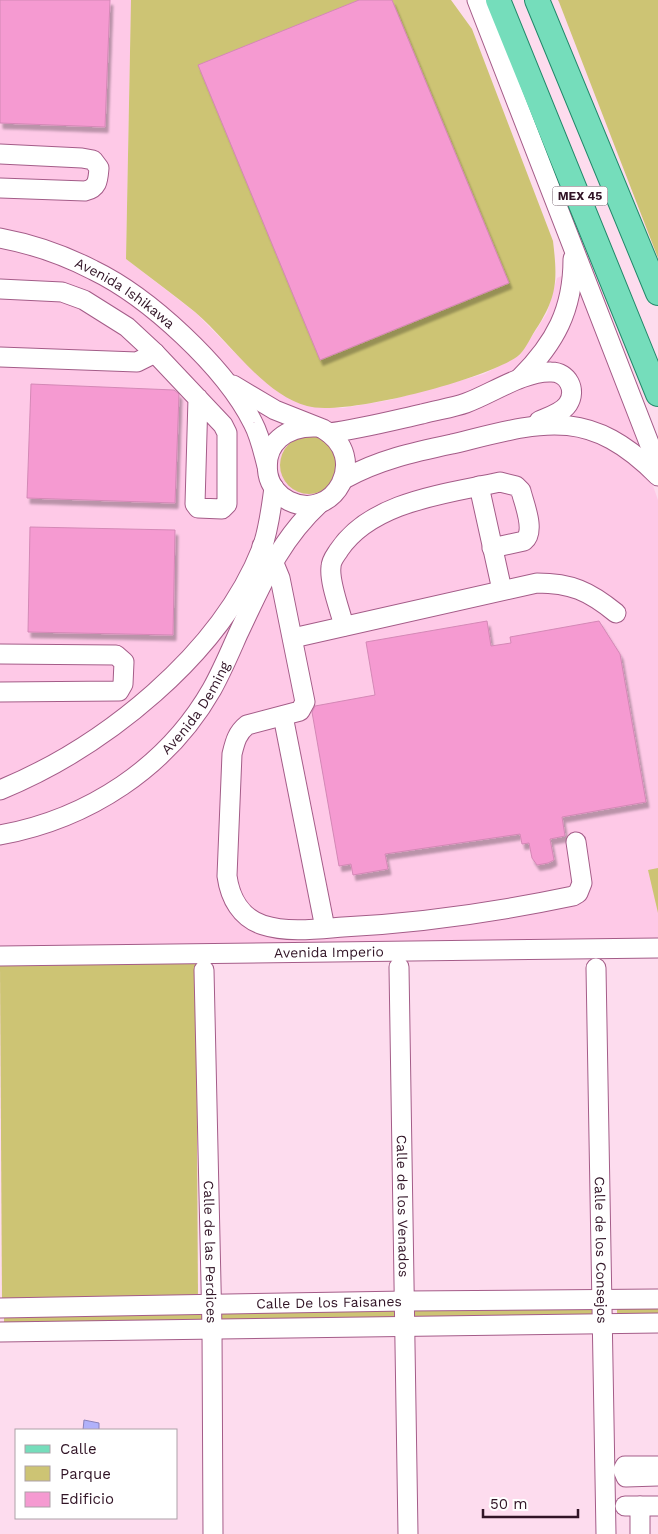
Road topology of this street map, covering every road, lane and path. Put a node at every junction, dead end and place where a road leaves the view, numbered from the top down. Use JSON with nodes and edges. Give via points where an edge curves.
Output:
{"nodes":[{"id":1,"x":477,"y":0,"type":"edge"},
{"id":2,"x":498,"y":0,"type":"edge"},
{"id":3,"x":537,"y":0,"type":"edge"},
{"id":4,"x":0,"y":154,"type":"edge"},
{"id":5,"x":0,"y":188,"type":"edge"},
{"id":6,"x":0,"y":238,"type":"edge"},
{"id":7,"x":573,"y":250,"type":"junction"},
{"id":8,"x":0,"y":289,"type":"edge"},
{"id":9,"x":658,"y":293,"type":"edge"},
{"id":10,"x":155,"y":353,"type":"junction"},
{"id":11,"x":0,"y":358,"type":"edge"},
{"id":12,"x":520,"y":379,"type":"junction"},
{"id":13,"x":228,"y":381,"type":"junction"},
{"id":14,"x":658,"y":394,"type":"edge"},
{"id":15,"x":198,"y":398,"type":"junction"},
{"id":16,"x":531,"y":425,"type":"junction"},
{"id":17,"x":322,"y":430,"type":"junction"},
{"id":18,"x":267,"y":466,"type":"junction"},
{"id":19,"x":658,"y":466,"type":"edge"},
{"id":20,"x":658,"y":476,"type":"edge"},
{"id":21,"x":344,"y":480,"type":"junction"},
{"id":22,"x":479,"y":486,"type":"junction"},
{"id":23,"x":274,"y":488,"type":"junction"},
{"id":24,"x":320,"y":503,"type":"junction"},
{"id":25,"x":492,"y":548,"type":"junction"},
{"id":26,"x":268,"y":553,"type":"junction"},
{"id":27,"x":502,"y":590,"type":"junction"},
{"id":28,"x":616,"y":613,"type":"dead end"},
{"id":29,"x":344,"y":626,"type":"junction"},
{"id":30,"x":293,"y":638,"type":"junction"},
{"id":31,"x":0,"y":654,"type":"edge"},
{"id":32,"x":0,"y":692,"type":"edge"},
{"id":33,"x":283,"y":716,"type":"junction"},
{"id":34,"x":0,"y":790,"type":"edge"},
{"id":35,"x":0,"y":835,"type":"edge"},
{"id":36,"x":576,"y":842,"type":"dead end"},
{"id":37,"x":325,"y":928,"type":"junction"},
{"id":38,"x":658,"y":948,"type":"edge"},
{"id":39,"x":0,"y":956,"type":"edge"},
{"id":40,"x":399,"y":967,"type":"dead end"},
{"id":41,"x":596,"y":968,"type":"dead end"},
{"id":42,"x":204,"y":970,"type":"dead end"},
{"id":43,"x":658,"y":1299,"type":"edge"},
{"id":44,"x":406,"y":1300,"type":"junction"},
{"id":45,"x":603,"y":1300,"type":"junction"},
{"id":46,"x":211,"y":1306,"type":"junction"},
{"id":47,"x":0,"y":1308,"type":"edge"},
{"id":48,"x":604,"y":1324,"type":"junction"},
{"id":49,"x":658,"y":1324,"type":"edge"},
{"id":50,"x":406,"y":1325,"type":"junction"},
{"id":51,"x":212,"y":1329,"type":"junction"},
{"id":52,"x":0,"y":1332,"type":"edge"},
{"id":53,"x":658,"y":1466,"type":"edge"},
{"id":54,"x":658,"y":1476,"type":"edge"},
{"id":55,"x":641,"y":1506,"type":"edge"},
{"id":56,"x":213,"y":1534,"type":"edge"},
{"id":57,"x":408,"y":1534,"type":"edge"},
{"id":58,"x":606,"y":1534,"type":"edge"},
{"id":59,"x":640,"y":1534,"type":"edge"}],
"edges":[{"from":1,"to":7,"type":"street"},
{"from":2,"to":14,"type":"main road","number":"MEX 45"},
{"from":3,"to":9,"type":"main road","number":"MEX 45"},
{"from":4,"to":5,"type":"street","via":[[82,158],[93,160],[99,168],[96,185],[85,191]]},
{"from":6,"to":13,"type":"street","name":"Avenida Ishikawa","via":[[59,254],[122,287],[154,312]]},
{"from":7,"to":12,"type":"street","via":[[573,280],[558,330],[542,356]]},
{"from":7,"to":19,"type":"street"},
{"from":8,"to":10,"type":"street","via":[[74,295],[127,327]]},
{"from":10,"to":11,"type":"street","via":[[137,362]]},
{"from":10,"to":15,"type":"street"},
{"from":12,"to":16,"type":"street","via":[[553,372],[568,380],[572,389],[567,406]]},
{"from":12,"to":17,"type":"street","via":[[463,404],[357,429]]},
{"from":13,"to":17,"type":"street","name":"Avenida Ishikawa","via":[[275,410]]},
{"from":13,"to":18,"type":"street","name":"Avenida Ishikawa","via":[[253,423]]},
{"from":15,"to":15,"type":"street","via":[[227,433],[226,504],[222,510],[198,508],[195,504]]},
{"from":16,"to":20,"type":"street","via":[[555,423],[581,427],[604,436],[628,449]]},
{"from":16,"to":21,"type":"street","via":[[396,457],[360,470]]},
{"from":17,"to":18,"type":"street","via":[[302,426],[288,431],[277,439],[269,452]]},
{"from":17,"to":21,"type":"street","name":"Avenida Ishikawa","via":[[338,442],[344,453]]},
{"from":18,"to":23,"type":"street","name":"Avenida Ishikawa"},
{"from":21,"to":24,"type":"street"},
{"from":22,"to":25,"type":"street"},
{"from":22,"to":25,"type":"street","via":[[500,482],[516,486],[521,491],[530,530],[524,540]]},
{"from":22,"to":29,"type":"street","via":[[386,510],[343,544],[330,567]]},
{"from":23,"to":24,"type":"street","via":[[295,504]]},
{"from":23,"to":26,"type":"street","name":"Avenida Deming"},
{"from":24,"to":26,"type":"street","name":"Avenida Deming"},
{"from":25,"to":27,"type":"street"},
{"from":26,"to":30,"type":"street","via":[[280,578]]},
{"from":26,"to":34,"type":"street","name":"Avenida Deming","via":[[220,621],[155,692],[110,730],[70,756]]},
{"from":26,"to":35,"type":"street","name":"Avenida Deming","via":[[211,690],[185,729],[145,770],[102,800],[66,817]]},
{"from":27,"to":28,"type":"street","via":[[537,583],[559,583],[599,598]]},
{"from":27,"to":29,"type":"street"},
{"from":29,"to":30,"type":"street"},
{"from":30,"to":33,"type":"street","via":[[305,706]]},
{"from":31,"to":32,"type":"street","via":[[116,656],[124,662],[123,684],[118,691]]},
{"from":33,"to":37,"type":"street"},
{"from":33,"to":37,"type":"street","via":[[247,725],[236,740],[232,754],[229,892],[247,916],[262,925]]},
{"from":36,"to":37,"type":"street","via":[[582,883],[573,896],[444,919]]},
{"from":38,"to":39,"type":"street","name":"Avenida Imperio"},
{"from":40,"to":44,"type":"street","name":"Calle de los Venados"},
{"from":41,"to":45,"type":"street","name":"Calle de los Consejos"},
{"from":42,"to":46,"type":"street","name":"Calle de las Perdices"},
{"from":43,"to":45,"type":"street","name":"Calle De los Faisanes"},
{"from":44,"to":45,"type":"street","name":"Calle De los Faisanes"},
{"from":44,"to":46,"type":"street","name":"Calle De los Faisanes"},
{"from":44,"to":50,"type":"street","name":"Calle de los Venados"},
{"from":45,"to":48,"type":"street","name":"Calle de los Consejos"},
{"from":46,"to":47,"type":"street","name":"Calle De los Faisanes"},
{"from":46,"to":51,"type":"street","name":"Calle de las Perdices"},
{"from":48,"to":49,"type":"street","name":"Calle De los Faisanes"},
{"from":48,"to":50,"type":"street","name":"Calle De los Faisanes"},
{"from":48,"to":58,"type":"street","name":"Calle de los Consejos"},
{"from":50,"to":51,"type":"street","name":"Calle De los Faisanes"},
{"from":50,"to":57,"type":"street","name":"Calle de los Venados"},
{"from":51,"to":52,"type":"street","name":"Calle De los Faisanes"},
{"from":51,"to":56,"type":"street","name":"Calle de las Perdices"},
{"from":53,"to":54,"type":"street","via":[[625,1466],[623,1470],[626,1476]]},
{"from":55,"to":59,"type":"street"}]}
